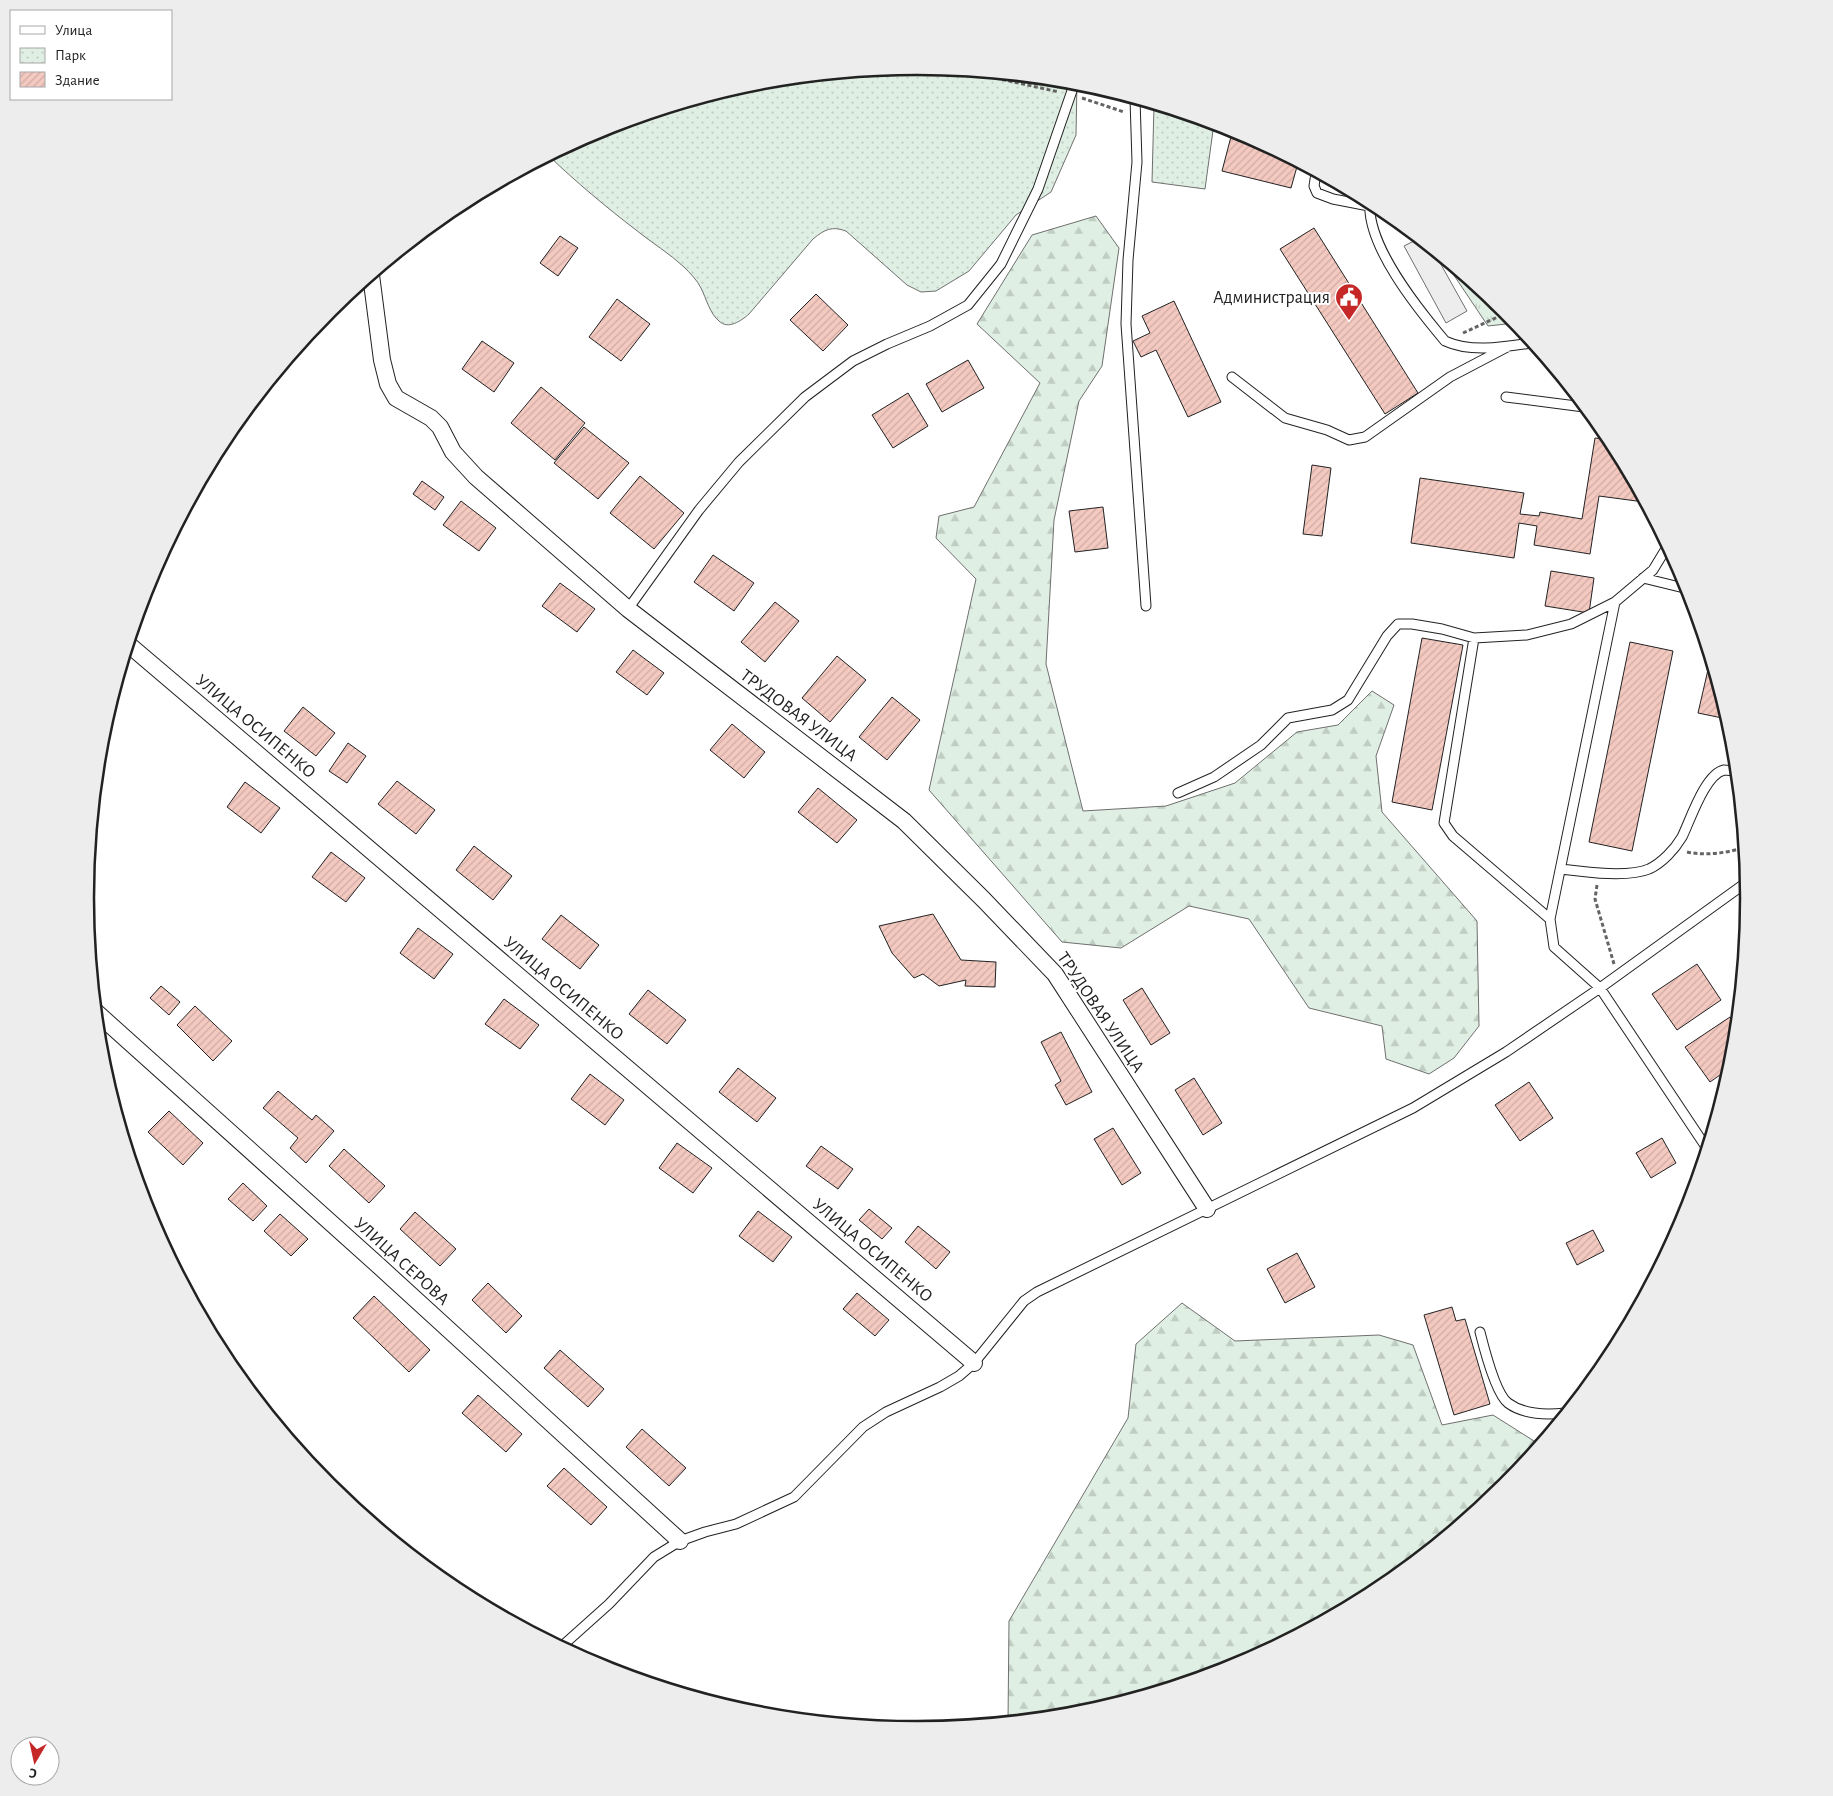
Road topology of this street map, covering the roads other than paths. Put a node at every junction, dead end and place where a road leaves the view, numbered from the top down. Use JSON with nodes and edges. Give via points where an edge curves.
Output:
{"nodes":[{"id":1,"x":1072,"y":90,"type":"edge"},
{"id":2,"x":1135,"y":105,"type":"edge"},
{"id":3,"x":1315,"y":178,"type":"edge"},
{"id":4,"x":1355,"y":202,"type":"edge"},
{"id":5,"x":1370,"y":211,"type":"edge"},
{"id":6,"x":371,"y":282,"type":"edge"},
{"id":7,"x":1524,"y":343,"type":"edge"},
{"id":8,"x":1509,"y":346,"type":"junction"},
{"id":9,"x":1232,"y":377,"type":"dead end"},
{"id":10,"x":1506,"y":397,"type":"dead end"},
{"id":11,"x":1575,"y":406,"type":"edge"},
{"id":12,"x":1663,"y":553,"type":"edge"},
{"id":13,"x":1643,"y":578,"type":"junction"},
{"id":14,"x":1678,"y":587,"type":"edge"},
{"id":15,"x":1615,"y":602,"type":"junction"},
{"id":16,"x":1146,"y":606,"type":"dead end"},
{"id":17,"x":628,"y":609,"type":"junction"},
{"id":18,"x":1474,"y":638,"type":"junction"},
{"id":19,"x":133,"y":648,"type":"edge"},
{"id":20,"x":1729,"y":770,"type":"edge"},
{"id":21,"x":1178,"y":793,"type":"dead end"},
{"id":22,"x":1561,"y":869,"type":"junction"},
{"id":23,"x":1740,"y":887,"type":"edge"},
{"id":24,"x":1550,"y":919,"type":"junction"},
{"id":25,"x":1600,"y":988,"type":"junction"},
{"id":26,"x":103,"y":1018,"type":"edge"},
{"id":27,"x":1702,"y":1141,"type":"edge"},
{"id":28,"x":1207,"y":1209,"type":"junction"},
{"id":29,"x":1480,"y":1332,"type":"dead end"},
{"id":30,"x":974,"y":1362,"type":"junction"},
{"id":31,"x":1557,"y":1414,"type":"edge"},
{"id":32,"x":680,"y":1541,"type":"junction"},
{"id":33,"x":566,"y":1642,"type":"edge"}],
"edges":[{"from":1,"to":17,"type":"lane","via":[[1038,189],[1001,264],[968,305],[853,361],[805,397],[739,462]]},
{"from":2,"to":16,"type":"lane","via":[[1137,162],[1126,324]]},
{"from":3,"to":4,"type":"lane","via":[[1317,193]]},
{"from":5,"to":8,"type":"lane","via":[[1381,250],[1445,341],[1485,348]]},
{"from":6,"to":17,"type":"street","name":"ТРУДОВАЯ УЛИЦА","via":[[382,360],[388,384],[396,398],[431,418],[476,477]]},
{"from":7,"to":8,"type":"lane"},
{"from":8,"to":9,"type":"lane","via":[[1450,377],[1365,437],[1349,440],[1285,418]]},
{"from":10,"to":11,"type":"lane"},
{"from":12,"to":13,"type":"lane","via":[[1653,570]]},
{"from":13,"to":14,"type":"lane"},
{"from":13,"to":15,"type":"lane"},
{"from":15,"to":18,"type":"lane","via":[[1572,624],[1527,635]]},
{"from":15,"to":22,"type":"lane"},
{"from":17,"to":28,"type":"street","name":"ТРУДОВАЯ УЛИЦА","via":[[904,821],[1055,974]]},
{"from":18,"to":21,"type":"lane","via":[[1442,629],[1398,624],[1387,636],[1348,700],[1332,710],[1288,718],[1261,745],[1214,778]]},
{"from":18,"to":24,"type":"lane","via":[[1444,823],[1453,836]]},
{"from":19,"to":30,"type":"street","name":"УЛИЦА ОСИПЕНКО"},
{"from":20,"to":22,"type":"lane","via":[[1723,770],[1715,776],[1702,792],[1681,838],[1665,859],[1649,869],[1623,873]]},
{"from":22,"to":24,"type":"lane"},
{"from":23,"to":25,"type":"lane"},
{"from":24,"to":25,"type":"lane","via":[[1554,947]]},
{"from":25,"to":27,"type":"lane"},
{"from":25,"to":28,"type":"lane","via":[[1506,1052],[1413,1108]]},
{"from":26,"to":32,"type":"street","name":"УЛИЦА СЕРОВА"},
{"from":28,"to":30,"type":"lane","via":[[1024,1301]]},
{"from":29,"to":31,"type":"lane","via":[[1492,1374],[1507,1402],[1523,1412]]},
{"from":30,"to":32,"type":"lane","via":[[953,1379],[863,1427],[794,1497],[736,1524]]},
{"from":32,"to":33,"type":"lane","via":[[654,1557]]}]}
